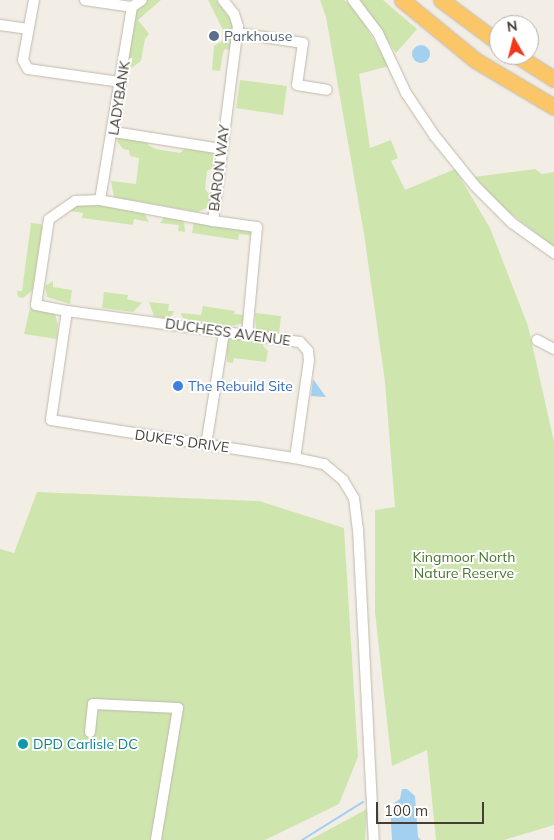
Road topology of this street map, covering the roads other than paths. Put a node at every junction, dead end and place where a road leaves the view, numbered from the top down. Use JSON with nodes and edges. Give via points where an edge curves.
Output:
{"nodes":[{"id":1,"x":34,"y":0,"type":"edge"},
{"id":2,"x":85,"y":0,"type":"edge"},
{"id":3,"x":142,"y":0,"type":"edge"},
{"id":4,"x":223,"y":0,"type":"edge"},
{"id":5,"x":353,"y":0,"type":"edge"},
{"id":6,"x":402,"y":0,"type":"edge"},
{"id":7,"x":441,"y":0,"type":"edge"},
{"id":8,"x":132,"y":8,"type":"junction"},
{"id":9,"x":0,"y":24,"type":"edge"},
{"id":10,"x":27,"y":29,"type":"junction"},
{"id":11,"x":237,"y":33,"type":"junction"},
{"id":12,"x":489,"y":36,"type":"edge"},
{"id":13,"x":532,"y":65,"type":"edge"},
{"id":14,"x":554,"y":79,"type":"edge"},
{"id":15,"x":121,"y":82,"type":"junction"},
{"id":16,"x":327,"y":90,"type":"dead end"},
{"id":17,"x":554,"y":107,"type":"edge"},
{"id":18,"x":114,"y":132,"type":"junction"},
{"id":19,"x":221,"y":149,"type":"junction"},
{"id":20,"x":100,"y":200,"type":"junction"},
{"id":21,"x":213,"y":221,"type":"junction"},
{"id":22,"x":554,"y":253,"type":"edge"},
{"id":23,"x":66,"y":311,"type":"junction"},
{"id":24,"x":224,"y":332,"type":"junction"},
{"id":25,"x":247,"y":334,"type":"junction"},
{"id":26,"x":537,"y":340,"type":"dead end"},
{"id":27,"x":554,"y":349,"type":"edge"},
{"id":28,"x":206,"y":445,"type":"junction"},
{"id":29,"x":294,"y":458,"type":"junction"},
{"id":30,"x":90,"y":732,"type":"dead end"},
{"id":31,"x":156,"y":840,"type":"edge"},
{"id":32,"x":374,"y":840,"type":"edge"}],
"edges":[{"from":1,"to":10,"type":"street"},
{"from":2,"to":8,"type":"street"},
{"from":3,"to":8,"type":"street"},
{"from":4,"to":11,"type":"street","name":"BARON WAY","via":[[234,14]]},
{"from":5,"to":22,"type":"street","via":[[378,33],[406,93],[475,186],[512,223]]},
{"from":6,"to":17,"type":"highway","via":[[475,60]]},
{"from":7,"to":12,"type":"highway"},
{"from":8,"to":15,"type":"street","name":"LADYBANK"},
{"from":9,"to":10,"type":"street"},
{"from":10,"to":15,"type":"street","via":[[23,60],[28,69]]},
{"from":11,"to":16,"type":"street","via":[[304,43],[297,85]]},
{"from":11,"to":19,"type":"street","name":"BARON WAY"},
{"from":13,"to":14,"type":"highway"},
{"from":15,"to":18,"type":"street","name":"LADYBANK"},
{"from":18,"to":19,"type":"street"},
{"from":18,"to":20,"type":"street","name":"LADYBANK"},
{"from":19,"to":21,"type":"street","name":"BARON WAY"},
{"from":20,"to":21,"type":"street"},
{"from":20,"to":23,"type":"street","via":[[75,201],[49,219],[36,305]]},
{"from":21,"to":25,"type":"street","name":"BARON WAY","via":[[257,227]]},
{"from":23,"to":24,"type":"street","name":"DUCHESS AVENUE"},
{"from":23,"to":28,"type":"street","name":"DUKE'S DRIVE","via":[[51,420]]},
{"from":24,"to":25,"type":"street","name":"DUCHESS AVENUE"},
{"from":24,"to":28,"type":"street"},
{"from":25,"to":29,"type":"street","name":"DUCHESS AVENUE","via":[[300,342],[308,351]]},
{"from":26,"to":27,"type":"street"},
{"from":28,"to":29,"type":"street","name":"DUKE'S DRIVE"},
{"from":29,"to":32,"type":"street","name":"DUKE'S DRIVE","via":[[333,469],[354,498]]},
{"from":30,"to":31,"type":"street","via":[[93,704],[178,708]]}]}
